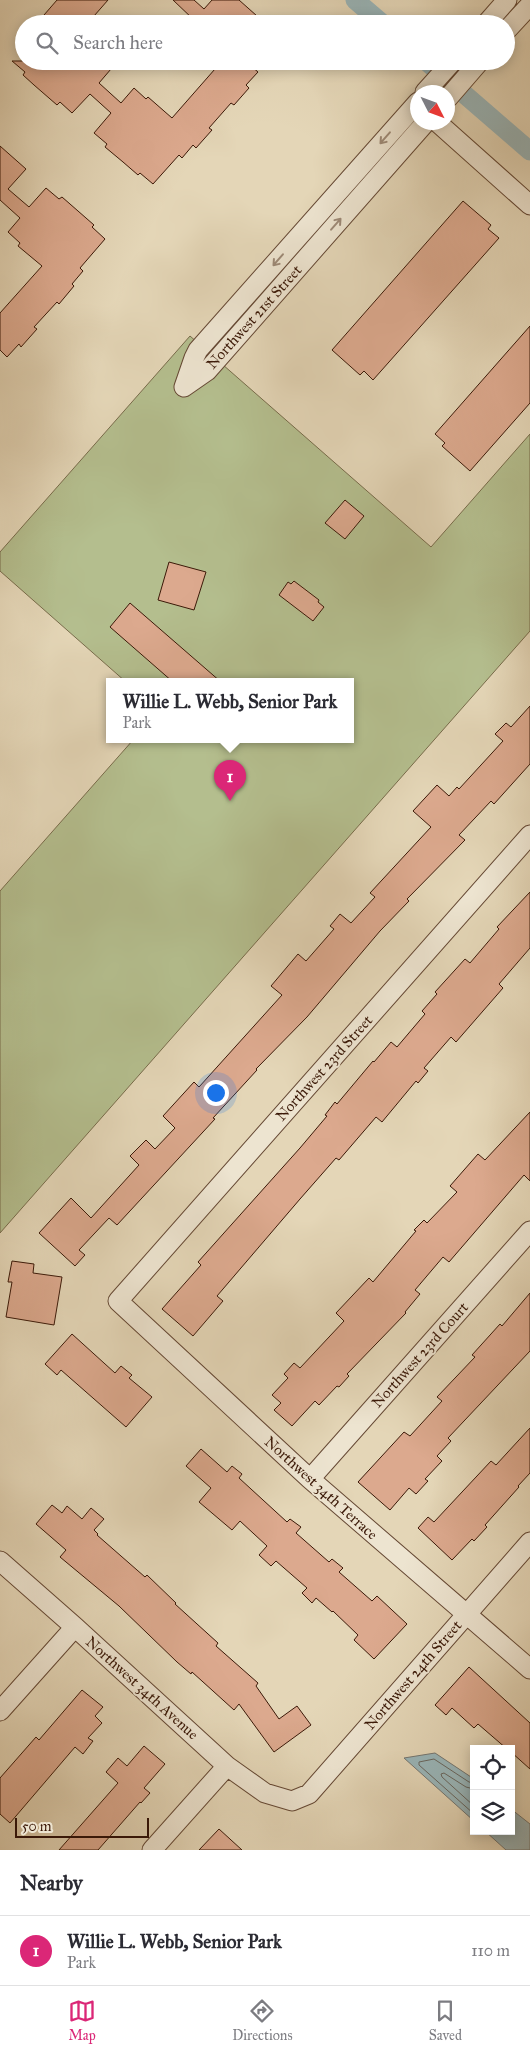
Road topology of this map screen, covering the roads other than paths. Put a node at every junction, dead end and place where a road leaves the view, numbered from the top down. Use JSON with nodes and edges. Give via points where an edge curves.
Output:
{"nodes":[{"id":1,"x":507,"y":0,"type":"edge"},
{"id":2,"x":530,"y":4,"type":"edge"},
{"id":3,"x":494,"y":15,"type":"edge"},
{"id":4,"x":515,"y":21,"type":"edge"},
{"id":5,"x":445,"y":70,"type":"edge"},
{"id":6,"x":472,"y":70,"type":"edge"},
{"id":7,"x":432,"y":85,"type":"edge"},
{"id":8,"x":455,"y":90,"type":"edge"},
{"id":9,"x":410,"y":110,"type":"edge"},
{"id":10,"x":419,"y":130,"type":"edge"},
{"id":11,"x":446,"y":130,"type":"edge"},
{"id":12,"x":530,"y":205,"type":"edge"},
{"id":13,"x":530,"y":835,"type":"edge"},
{"id":14,"x":530,"y":1231,"type":"edge"},
{"id":15,"x":118,"y":1301,"type":"joint"},
{"id":16,"x":310,"y":1479,"type":"junction"},
{"id":17,"x":530,"y":1542,"type":"edge"},
{"id":18,"x":0,"y":1561,"type":"edge"},
{"id":19,"x":466,"y":1614,"type":"junction"},
{"id":20,"x":75,"y":1627,"type":"junction"},
{"id":21,"x":530,"y":1669,"type":"edge"},
{"id":22,"x":0,"y":1711,"type":"edge"},
{"id":23,"x":228,"y":1766,"type":"junction"},
{"id":24,"x":292,"y":1801,"type":"joint"},
{"id":25,"x":152,"y":1850,"type":"edge"}],
"edges":[{"from":1,"to":3,"type":"street"},
{"from":2,"to":4,"type":"street"},
{"from":5,"to":7,"type":"street","name":"Northwest 21st Street"},
{"from":6,"to":8,"type":"street"},
{"from":9,"to":10,"type":"street","name":"Northwest 21st Street","one_way":true,"via":[[198,350],[184,387],[207,371]]},
{"from":11,"to":12,"type":"street"},
{"from":13,"to":15,"type":"street","name":"Northwest 23rd Street"},
{"from":14,"to":16,"type":"street","name":"Northwest 23rd Court"},
{"from":15,"to":16,"type":"street","name":"Northwest 34th Terrace"},
{"from":16,"to":19,"type":"street","name":"Northwest 34th Terrace"},
{"from":17,"to":19,"type":"street","name":"Northwest 24th Street"},
{"from":18,"to":20,"type":"street","name":"Northwest 34th Avenue"},
{"from":19,"to":21,"type":"street","name":"Northwest 34th Terrace"},
{"from":19,"to":24,"type":"street","name":"Northwest 24th Street","via":[[310,1794]]},
{"from":20,"to":22,"type":"street"},
{"from":20,"to":23,"type":"street","name":"Northwest 34th Avenue"},
{"from":23,"to":24,"type":"street","name":"Northwest 34th Avenue","via":[[265,1792]]},
{"from":23,"to":25,"type":"street"}]}
